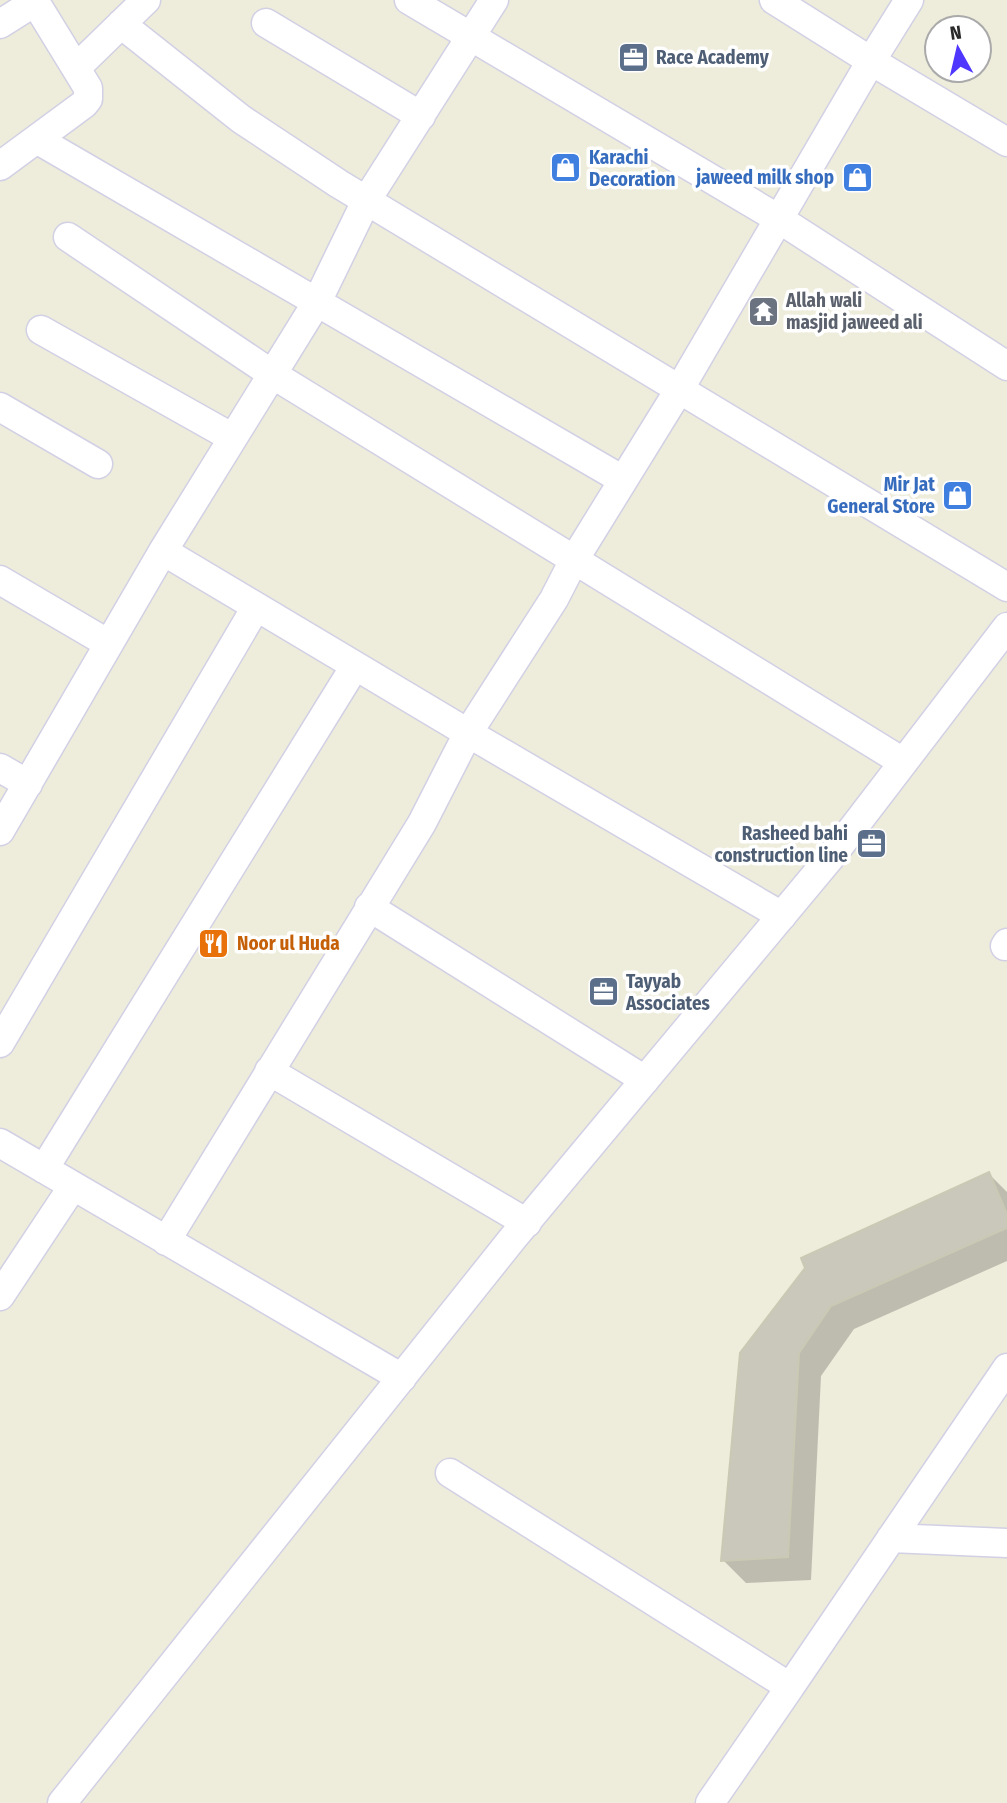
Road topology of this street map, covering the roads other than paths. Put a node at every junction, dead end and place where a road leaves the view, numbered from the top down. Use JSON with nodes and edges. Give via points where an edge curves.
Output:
{"nodes":[{"id":1,"x":146,"y":0,"type":"edge"},
{"id":2,"x":409,"y":0,"type":"edge"},
{"id":3,"x":494,"y":0,"type":"edge"},
{"id":4,"x":774,"y":0,"type":"edge"},
{"id":5,"x":909,"y":0,"type":"edge"},
{"id":6,"x":35,"y":1,"type":"edge"},
{"id":7,"x":266,"y":23,"type":"dead end"},
{"id":8,"x":0,"y":24,"type":"edge"},
{"id":9,"x":121,"y":24,"type":"junction"},
{"id":10,"x":472,"y":37,"type":"junction"},
{"id":11,"x":872,"y":61,"type":"junction"},
{"id":12,"x":76,"y":68,"type":"junction"},
{"id":13,"x":421,"y":116,"type":"junction"},
{"id":14,"x":38,"y":139,"type":"junction"},
{"id":15,"x":1007,"y":142,"type":"edge"},
{"id":16,"x":0,"y":166,"type":"edge"},
{"id":17,"x":366,"y":201,"type":"junction"},
{"id":18,"x":779,"y":219,"type":"junction"},
{"id":19,"x":68,"y":237,"type":"dead end"},
{"id":20,"x":317,"y":302,"type":"junction"},
{"id":21,"x":41,"y":331,"type":"dead end"},
{"id":22,"x":1007,"y":366,"type":"edge"},
{"id":23,"x":272,"y":374,"type":"junction"},
{"id":24,"x":679,"y":390,"type":"junction"},
{"id":25,"x":0,"y":407,"type":"edge"},
{"id":26,"x":233,"y":438,"type":"junction"},
{"id":27,"x":98,"y":464,"type":"dead end"},
{"id":28,"x":623,"y":480,"type":"junction"},
{"id":29,"x":163,"y":551,"type":"junction"},
{"id":30,"x":574,"y":560,"type":"junction"},
{"id":31,"x":0,"y":580,"type":"edge"},
{"id":32,"x":1007,"y":587,"type":"edge"},
{"id":33,"x":256,"y":607,"type":"junction"},
{"id":34,"x":1007,"y":626,"type":"edge"},
{"id":35,"x":109,"y":645,"type":"junction"},
{"id":36,"x":355,"y":666,"type":"junction"},
{"id":37,"x":468,"y":733,"type":"junction"},
{"id":38,"x":903,"y":762,"type":"junction"},
{"id":39,"x":0,"y":768,"type":"edge"},
{"id":40,"x":28,"y":784,"type":"junction"},
{"id":41,"x":0,"y":831,"type":"edge"},
{"id":42,"x":369,"y":907,"type":"junction"},
{"id":43,"x":782,"y":916,"type":"junction"},
{"id":44,"x":0,"y":1043,"type":"edge"},
{"id":45,"x":269,"y":1071,"type":"junction"},
{"id":46,"x":645,"y":1080,"type":"junction"},
{"id":47,"x":0,"y":1143,"type":"edge"},
{"id":48,"x":44,"y":1169,"type":"junction"},
{"id":49,"x":73,"y":1186,"type":"junction"},
{"id":50,"x":527,"y":1223,"type":"junction"},
{"id":51,"x":166,"y":1241,"type":"junction"},
{"id":52,"x":0,"y":1296,"type":"edge"},
{"id":53,"x":1005,"y":1377,"type":"edge"},
{"id":54,"x":402,"y":1378,"type":"junction"},
{"id":55,"x":450,"y":1474,"type":"dead end"},
{"id":56,"x":891,"y":1538,"type":"junction"},
{"id":57,"x":1007,"y":1543,"type":"edge"},
{"id":58,"x":790,"y":1687,"type":"junction"},
{"id":59,"x":62,"y":1803,"type":"edge"},
{"id":60,"x":710,"y":1803,"type":"edge"}],
"edges":[{"from":1,"to":9,"type":"street"},
{"from":2,"to":10,"type":"street"},
{"from":3,"to":10,"type":"street"},
{"from":4,"to":11,"type":"street"},
{"from":5,"to":11,"type":"street"},
{"from":6,"to":8,"type":"street"},
{"from":6,"to":12,"type":"street"},
{"from":7,"to":13,"type":"street"},
{"from":9,"to":12,"type":"street"},
{"from":9,"to":17,"type":"street","via":[[241,119]]},
{"from":10,"to":13,"type":"street"},
{"from":10,"to":18,"type":"street"},
{"from":11,"to":15,"type":"street"},
{"from":11,"to":18,"type":"street"},
{"from":12,"to":14,"type":"street","via":[[88,88],[88,99]]},
{"from":13,"to":17,"type":"street"},
{"from":14,"to":16,"type":"street"},
{"from":14,"to":20,"type":"street"},
{"from":17,"to":20,"type":"street"},
{"from":17,"to":24,"type":"street"},
{"from":18,"to":22,"type":"street"},
{"from":18,"to":24,"type":"street"},
{"from":19,"to":23,"type":"street"},
{"from":20,"to":23,"type":"street"},
{"from":20,"to":28,"type":"street"},
{"from":21,"to":26,"type":"street"},
{"from":23,"to":26,"type":"street"},
{"from":23,"to":30,"type":"street"},
{"from":24,"to":28,"type":"street"},
{"from":24,"to":32,"type":"street"},
{"from":25,"to":27,"type":"street"},
{"from":26,"to":29,"type":"street"},
{"from":28,"to":30,"type":"street"},
{"from":29,"to":33,"type":"street"},
{"from":29,"to":35,"type":"street"},
{"from":30,"to":37,"type":"street"},
{"from":30,"to":38,"type":"street"},
{"from":31,"to":35,"type":"street"},
{"from":33,"to":36,"type":"street"},
{"from":33,"to":44,"type":"street"},
{"from":34,"to":38,"type":"street"},
{"from":35,"to":40,"type":"street"},
{"from":36,"to":37,"type":"street"},
{"from":36,"to":48,"type":"street"},
{"from":37,"to":42,"type":"street","via":[[422,822]]},
{"from":37,"to":43,"type":"street"},
{"from":38,"to":43,"type":"street"},
{"from":39,"to":40,"type":"street"},
{"from":40,"to":41,"type":"street"},
{"from":42,"to":45,"type":"street"},
{"from":42,"to":46,"type":"street"},
{"from":43,"to":46,"type":"street"},
{"from":45,"to":50,"type":"street"},
{"from":45,"to":51,"type":"street"},
{"from":46,"to":50,"type":"street"},
{"from":47,"to":48,"type":"street"},
{"from":48,"to":49,"type":"street"},
{"from":49,"to":51,"type":"street"},
{"from":49,"to":52,"type":"street"},
{"from":50,"to":54,"type":"street"},
{"from":51,"to":54,"type":"street"},
{"from":53,"to":56,"type":"street"},
{"from":54,"to":59,"type":"street"},
{"from":55,"to":58,"type":"street"},
{"from":56,"to":57,"type":"street"},
{"from":56,"to":58,"type":"street"},
{"from":58,"to":60,"type":"street"}]}
